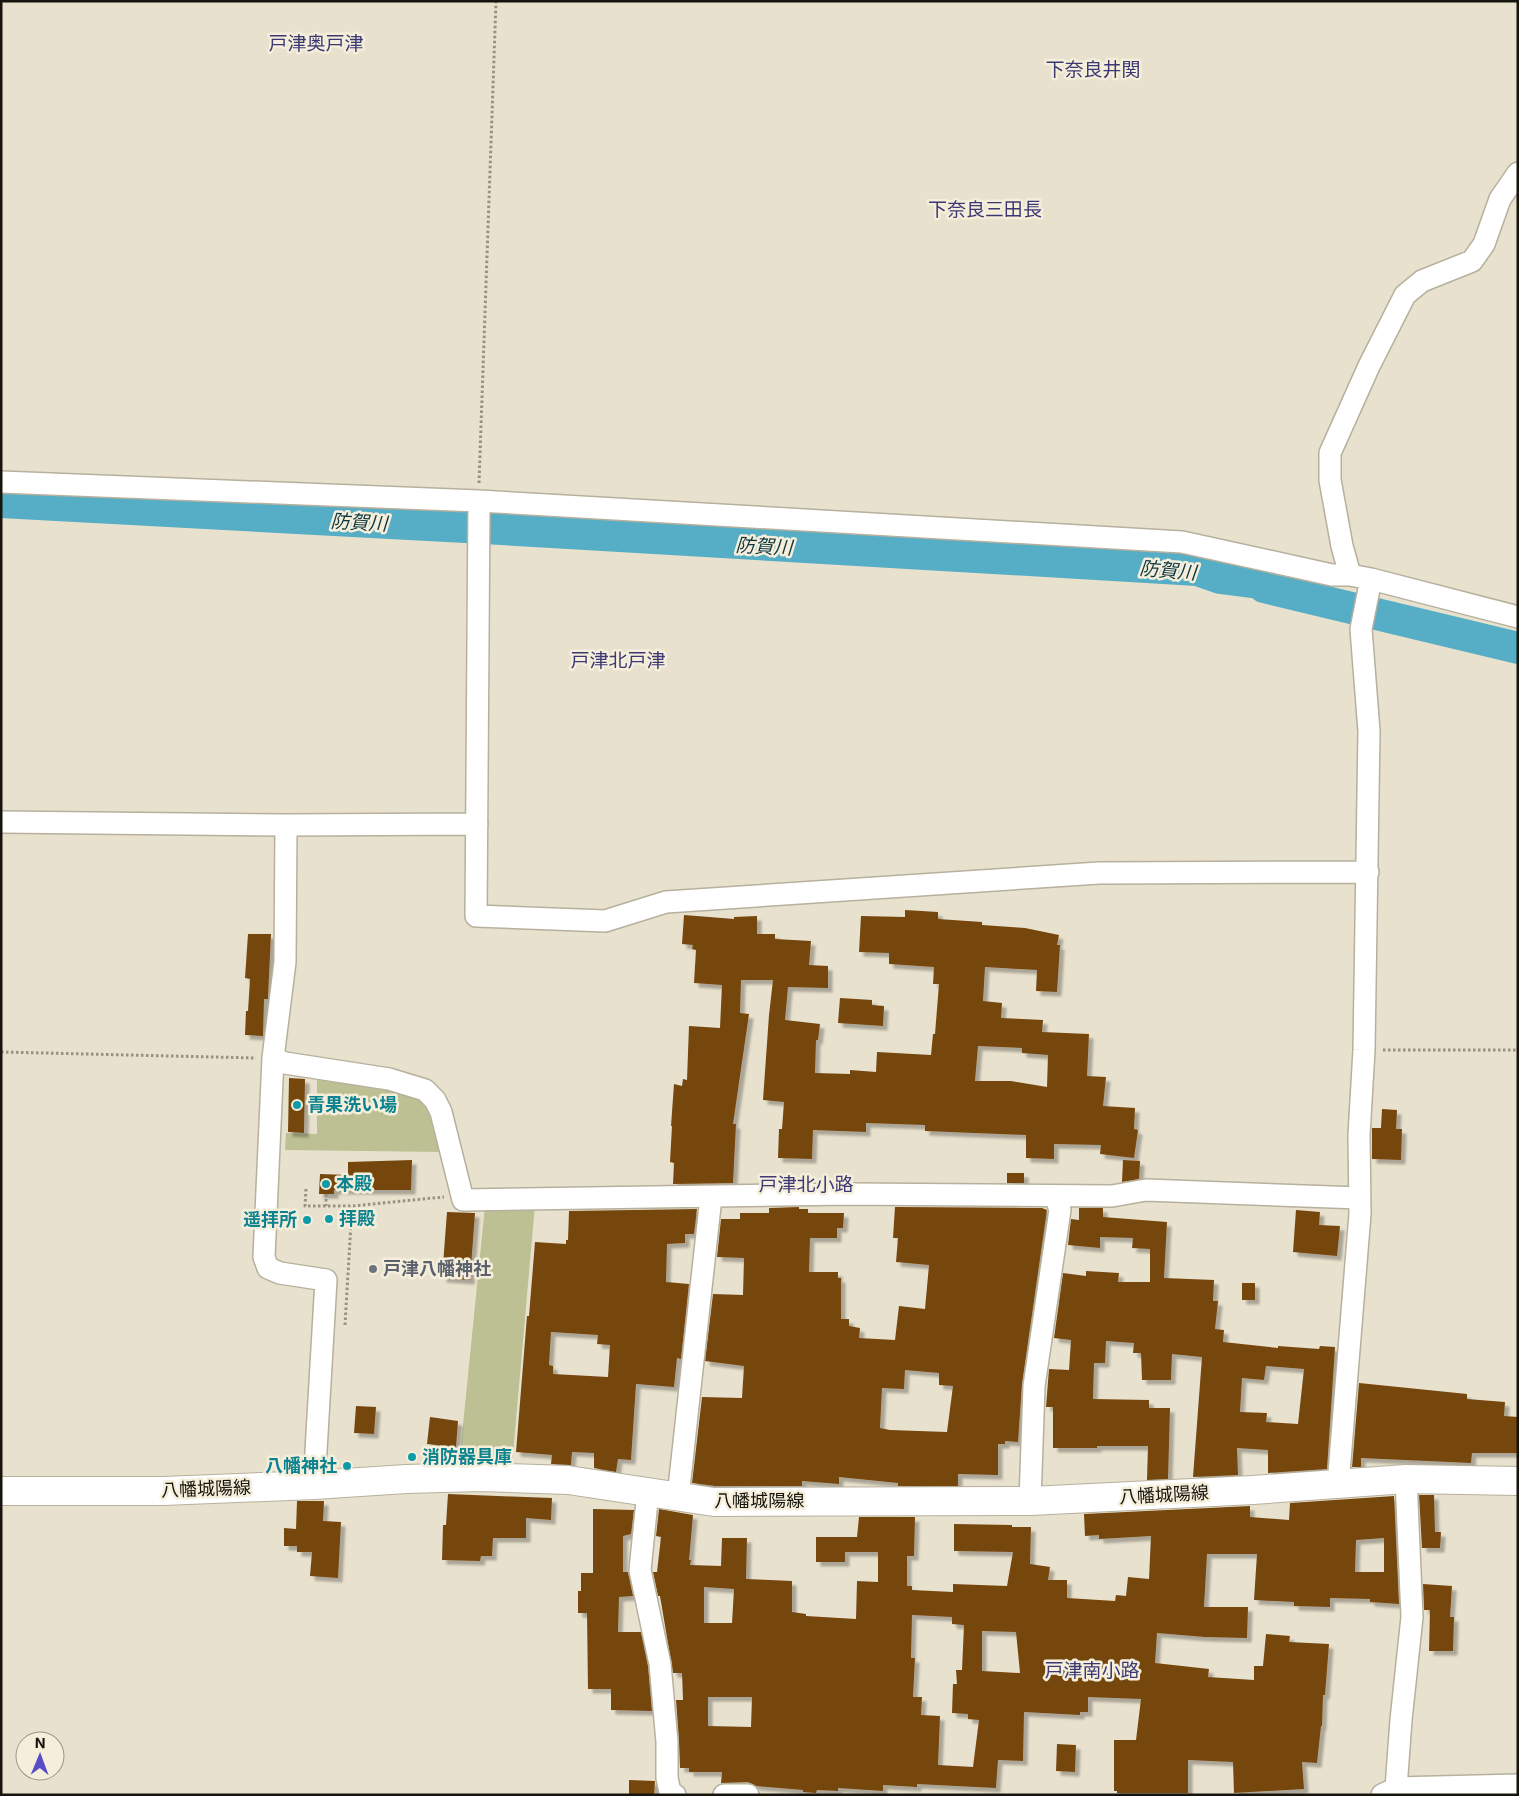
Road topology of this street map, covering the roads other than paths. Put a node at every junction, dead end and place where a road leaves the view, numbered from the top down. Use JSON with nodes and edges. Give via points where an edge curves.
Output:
{"nodes":[{"id":1,"x":1518,"y":173,"type":"edge"},
{"id":2,"x":1,"y":482,"type":"edge"},
{"id":3,"x":479,"y":501,"type":"junction"},
{"id":4,"x":1350,"y":575,"type":"junction"},
{"id":5,"x":1370,"y":584,"type":"junction"},
{"id":6,"x":1518,"y":617,"type":"edge"},
{"id":7,"x":1,"y":822,"type":"edge"},
{"id":8,"x":477,"y":824,"type":"junction"},
{"id":9,"x":286,"y":825,"type":"junction"},
{"id":10,"x":1368,"y":872,"type":"junction"},
{"id":11,"x":273,"y":1058,"type":"junction"},
{"id":12,"x":1055,"y":1196,"type":"junction"},
{"id":13,"x":711,"y":1197,"type":"junction"},
{"id":14,"x":1359,"y":1198,"type":"junction"},
{"id":15,"x":1406,"y":1479,"type":"junction"},
{"id":16,"x":1518,"y":1481,"type":"edge"},
{"id":17,"x":314,"y":1485,"type":"junction"},
{"id":18,"x":1338,"y":1485,"type":"junction"},
{"id":19,"x":1,"y":1491,"type":"edge"},
{"id":20,"x":648,"y":1491,"type":"junction"},
{"id":21,"x":678,"y":1497,"type":"junction"},
{"id":22,"x":1030,"y":1501,"type":"junction"},
{"id":23,"x":1518,"y":1785,"type":"edge"},
{"id":24,"x":1389,"y":1791,"type":"edge"},
{"id":25,"x":674,"y":1795,"type":"edge"},
{"id":26,"x":724,"y":1795,"type":"edge"},
{"id":27,"x":748,"y":1795,"type":"edge"}],
"edges":[{"from":1,"to":4,"type":"street","via":[[1500,199],[1484,244],[1472,261],[1422,280],[1405,295],[1330,453],[1330,480]]},
{"from":2,"to":3,"type":"street"},
{"from":3,"to":4,"type":"street","via":[[1182,542],[1332,575]]},
{"from":3,"to":8,"type":"street"},
{"from":4,"to":5,"type":"street"},
{"from":5,"to":6,"type":"street"},
{"from":5,"to":10,"type":"street","via":[[1361,630],[1370,731]]},
{"from":7,"to":9,"type":"street"},
{"from":8,"to":9,"type":"street"},
{"from":8,"to":10,"type":"street","via":[[476,916],[605,921],[666,902],[1100,872]]},
{"from":9,"to":11,"type":"street","via":[[285,962]]},
{"from":10,"to":14,"type":"street"},
{"from":11,"to":13,"type":"street","via":[[285,1063],[389,1079],[425,1090],[441,1112],[463,1200]]},
{"from":11,"to":17,"type":"street","via":[[264,1257],[268,1268],[280,1274],[326,1280]]},
{"from":12,"to":13,"type":"street","via":[[849,1194]]},
{"from":12,"to":14,"type":"street","via":[[1112,1196],[1146,1190]]},
{"from":12,"to":22,"type":"street","via":[[1060,1210],[1034,1386]]},
{"from":13,"to":21,"type":"street"},
{"from":14,"to":18,"type":"street"},
{"from":15,"to":16,"type":"main road","name":"八幡城陽線"},
{"from":15,"to":18,"type":"main road","name":"八幡城陽線"},
{"from":15,"to":24,"type":"street","via":[[1412,1617],[1401,1720]]},
{"from":17,"to":19,"type":"main road","name":"八幡城陽線","via":[[163,1492]]},
{"from":17,"to":20,"type":"main road","name":"八幡城陽線","via":[[481,1477],[568,1480]]},
{"from":18,"to":22,"type":"main road","name":"八幡城陽線"},
{"from":20,"to":21,"type":"main road","name":"八幡城陽線"},
{"from":20,"to":25,"type":"street","via":[[640,1570],[660,1664],[667,1778],[670,1792]]},
{"from":21,"to":22,"type":"main road","name":"八幡城陽線","via":[[714,1502]]},
{"from":23,"to":24,"type":"street"},
{"from":26,"to":27,"type":"street"}]}
